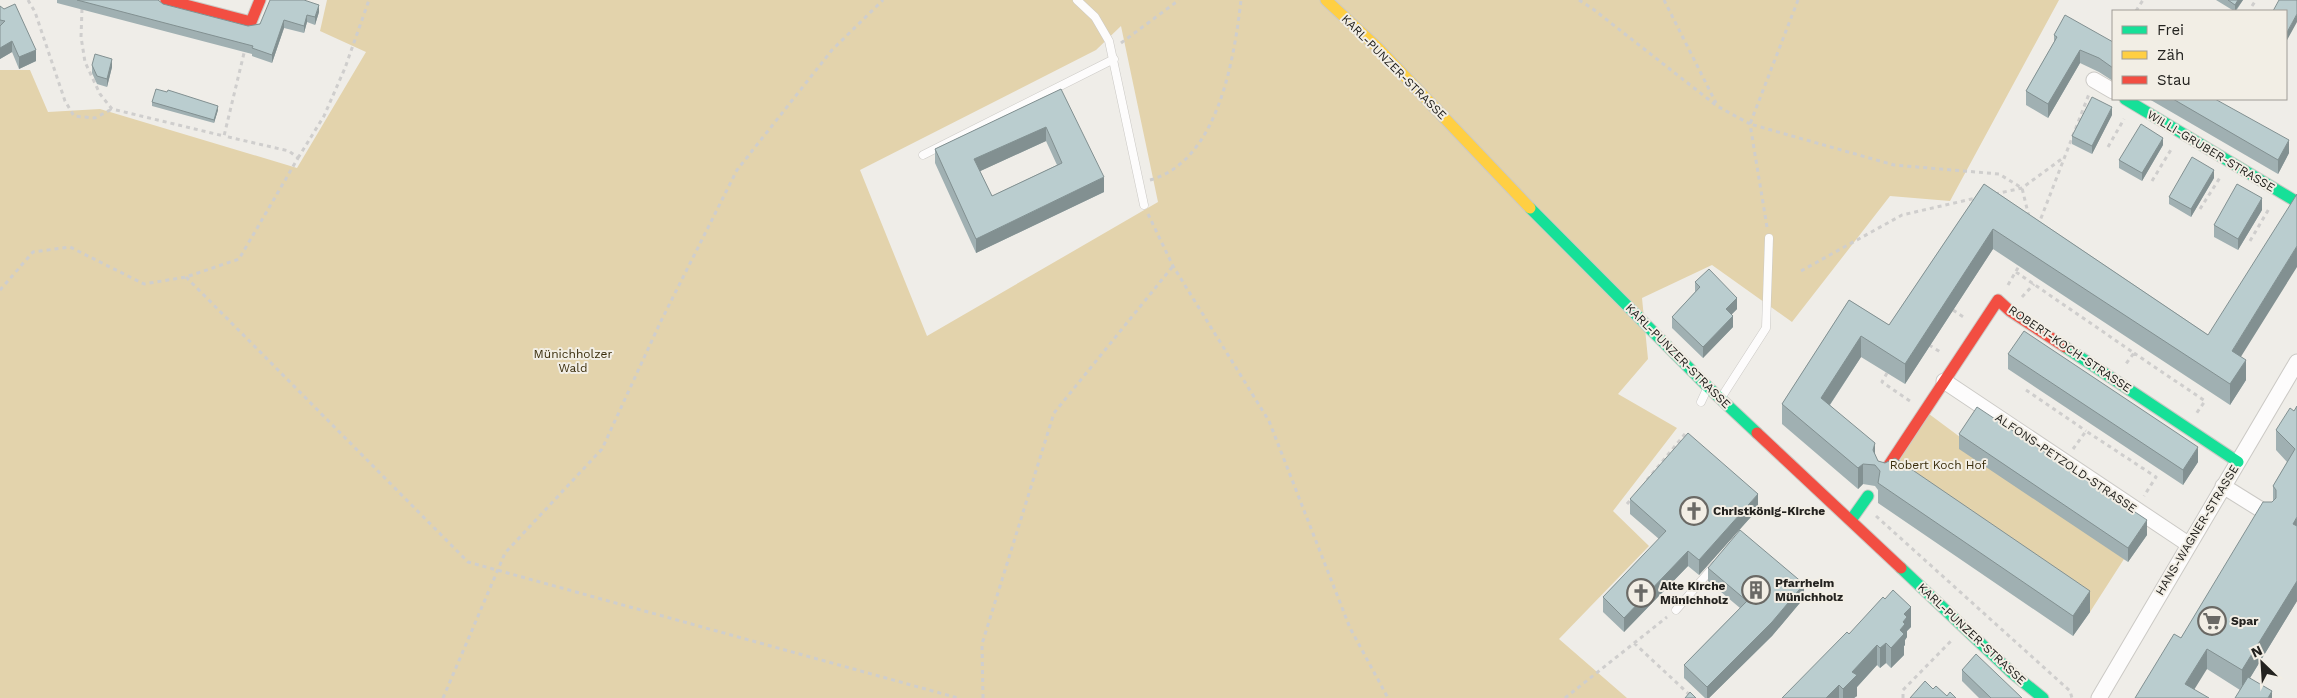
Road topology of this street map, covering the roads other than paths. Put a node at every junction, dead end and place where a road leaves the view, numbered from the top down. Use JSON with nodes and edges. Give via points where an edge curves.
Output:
{"nodes":[{"id":1,"x":166,"y":0,"type":"edge"},
{"id":2,"x":260,"y":0,"type":"edge"},
{"id":3,"x":1077,"y":0,"type":"edge"},
{"id":4,"x":1326,"y":0,"type":"edge"},
{"id":5,"x":1114,"y":59,"type":"junction"},
{"id":6,"x":2094,"y":80,"type":"road end"},
{"id":7,"x":2112,"y":90,"type":"edge"},
{"id":8,"x":2129,"y":101,"type":"edge"},
{"id":9,"x":923,"y":155,"type":"dead end"},
{"id":10,"x":2297,"y":202,"type":"edge"},
{"id":11,"x":1144,"y":205,"type":"road end"},
{"id":12,"x":1769,"y":238,"type":"road end"},
{"id":13,"x":2297,"y":362,"type":"edge"},
{"id":14,"x":1944,"y":381,"type":"junction"},
{"id":15,"x":1708,"y":387,"type":"junction"},
{"id":16,"x":1721,"y":399,"type":"junction"},
{"id":17,"x":1701,"y":402,"type":"dead end"},
{"id":18,"x":2238,"y":462,"type":"junction"},
{"id":19,"x":1885,"y":471,"type":"edge"},
{"id":20,"x":2223,"y":486,"type":"junction"},
{"id":21,"x":1868,"y":496,"type":"dead end"},
{"id":22,"x":2268,"y":514,"type":"edge"},
{"id":23,"x":1851,"y":520,"type":"junction"},
{"id":24,"x":2188,"y":544,"type":"junction"},
{"id":25,"x":1724,"y":555,"type":"edge"},
{"id":26,"x":1676,"y":610,"type":"road end"},
{"id":27,"x":2043,"y":698,"type":"edge"},
{"id":28,"x":2099,"y":698,"type":"edge"}],
"edges":[{"from":1,"to":2,"type":"street","via":[[252,22]]},
{"from":3,"to":5,"type":"lane","via":[[1096,17]]},
{"from":4,"to":15,"type":"street","name":"KARL-PUNZER-STRASSE","via":[[1378,48],[1521,199]]},
{"from":5,"to":9,"type":"lane"},
{"from":5,"to":11,"type":"lane"},
{"from":6,"to":7,"type":"street"},
{"from":8,"to":10,"type":"street","name":"WILLI-GRUBER-STRASSE"},
{"from":12,"to":16,"type":"lane","via":[[1766,328]]},
{"from":13,"to":18,"type":"street","name":"HANS-WAGNER-STRASSE"},
{"from":14,"to":18,"type":"street","name":"ROBERT-KOCH-STRASSE","via":[[1998,300]]},
{"from":14,"to":19,"type":"street","name":"ROBERT-KOCH-STRASSE"},
{"from":14,"to":24,"type":"street","name":"ALFONS-PETZOLD-STRASSE"},
{"from":15,"to":16,"type":"street","name":"KARL-PUNZER-STRASSE"},
{"from":15,"to":17,"type":"lane"},
{"from":16,"to":23,"type":"street","name":"KARL-PUNZER-STRASSE"},
{"from":18,"to":20,"type":"street","name":"HANS-WAGNER-STRASSE"},
{"from":20,"to":22,"type":"street"},
{"from":20,"to":24,"type":"street","name":"HANS-WAGNER-STRASSE"},
{"from":21,"to":23,"type":"street"},
{"from":23,"to":27,"type":"street","name":"KARL-PUNZER-STRASSE","via":[[1963,628]]},
{"from":24,"to":28,"type":"street","name":"HANS-WAGNER-STRASSE"},
{"from":25,"to":26,"type":"lane"}]}
